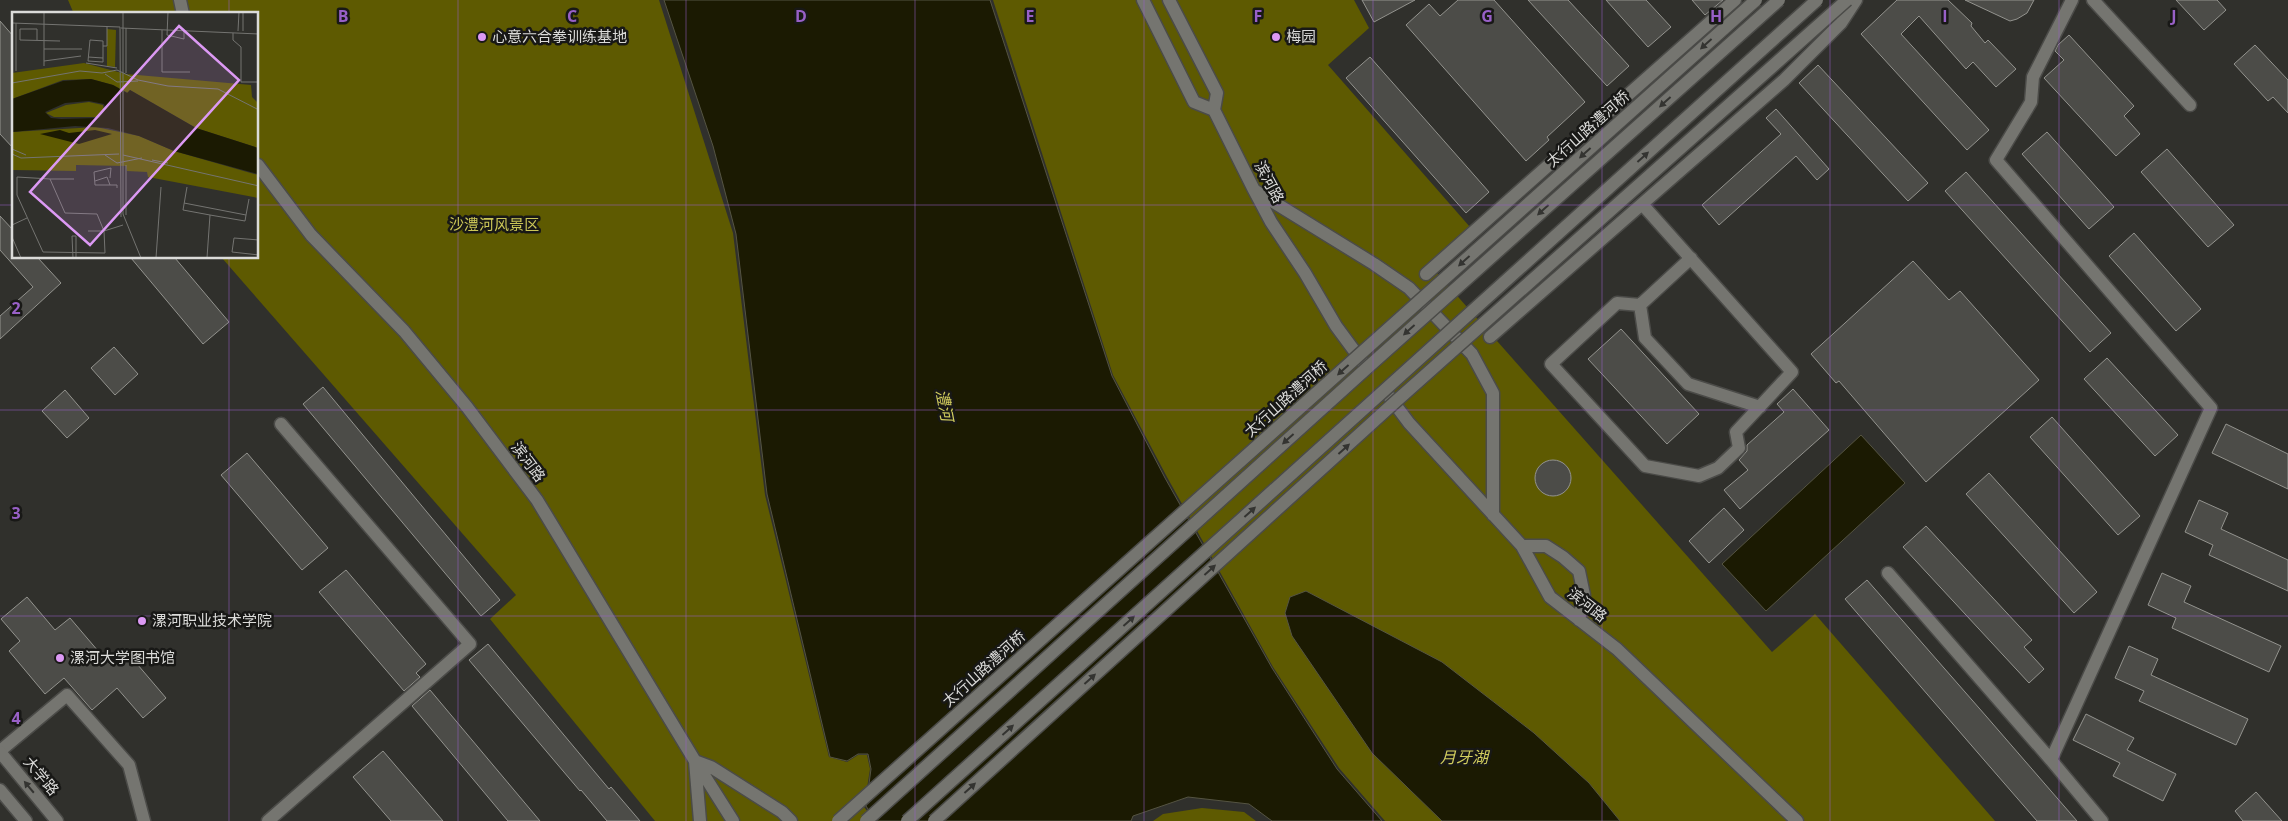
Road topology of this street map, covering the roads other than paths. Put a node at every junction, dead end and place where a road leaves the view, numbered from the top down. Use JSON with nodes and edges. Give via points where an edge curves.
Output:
{"nodes":[{"id":1,"x":1143,"y":0,"type":"edge"},
{"id":2,"x":1168,"y":0,"type":"edge"},
{"id":3,"x":1735,"y":0,"type":"edge"},
{"id":4,"x":1756,"y":0,"type":"edge"},
{"id":5,"x":1780,"y":0,"type":"edge"},
{"id":6,"x":1817,"y":0,"type":"edge"},
{"id":7,"x":1847,"y":0,"type":"edge"},
{"id":8,"x":1856,"y":0,"type":"edge"},
{"id":9,"x":2072,"y":0,"type":"edge"},
{"id":10,"x":2093,"y":0,"type":"edge"},
{"id":11,"x":2190,"y":105,"type":"dead end"},
{"id":12,"x":1214,"y":110,"type":"junction"},
{"id":13,"x":259,"y":166,"type":"edge"},
{"id":14,"x":1254,"y":190,"type":"junction"},
{"id":15,"x":1642,"y":204,"type":"junction"},
{"id":16,"x":1691,"y":258,"type":"junction"},
{"id":17,"x":1426,"y":274,"type":"dead end"},
{"id":18,"x":1640,"y":305,"type":"junction"},
{"id":19,"x":1490,"y":337,"type":"dead end"},
{"id":20,"x":1359,"y":356,"type":"junction"},
{"id":21,"x":1367,"y":368,"type":"junction"},
{"id":22,"x":1385,"y":391,"type":"junction"},
{"id":23,"x":1394,"y":403,"type":"junction"},
{"id":24,"x":1760,"y":407,"type":"junction"},
{"id":25,"x":281,"y":424,"type":"dead end"},
{"id":26,"x":1493,"y":515,"type":"junction"},
{"id":27,"x":1522,"y":546,"type":"junction"},
{"id":28,"x":1888,"y":573,"type":"dead end"},
{"id":29,"x":1579,"y":620,"type":"junction"},
{"id":30,"x":0,"y":752,"type":"edge"},
{"id":31,"x":2051,"y":760,"type":"junction"},
{"id":32,"x":695,"y":761,"type":"junction"},
{"id":33,"x":0,"y":790,"type":"edge"},
{"id":34,"x":26,"y":821,"type":"edge"},
{"id":35,"x":57,"y":821,"type":"edge"},
{"id":36,"x":144,"y":821,"type":"edge"},
{"id":37,"x":268,"y":821,"type":"edge"},
{"id":38,"x":700,"y":821,"type":"edge"},
{"id":39,"x":733,"y":821,"type":"edge"},
{"id":40,"x":791,"y":821,"type":"edge"},
{"id":41,"x":838,"y":821,"type":"edge"},
{"id":42,"x":866,"y":821,"type":"edge"},
{"id":43,"x":907,"y":821,"type":"edge"},
{"id":44,"x":934,"y":821,"type":"edge"},
{"id":45,"x":1797,"y":821,"type":"edge"},
{"id":46,"x":2102,"y":821,"type":"edge"}],
"edges":[{"from":1,"to":12,"type":"street","via":[[1194,102]]},
{"from":2,"to":12,"type":"street","name":"滨河路","via":[[1217,93]]},
{"from":3,"to":17,"type":"street"},
{"from":4,"to":20,"type":"street","name":"太行山路澧河桥","one_way":true,"bridge":true},
{"from":5,"to":21,"type":"street","name":"太行山路澧河桥","one_way":true,"bridge":true},
{"from":22,"to":6,"type":"street","one_way":true,"bridge":true},
{"from":7,"to":23,"type":"street","bridge":true},
{"from":8,"to":15,"type":"street","via":[[1841,23],[1784,80]]},
{"from":9,"to":31,"type":"street","via":[[2033,77],[2031,102],[1996,160],[2211,408]]},
{"from":10,"to":11,"type":"street"},
{"from":12,"to":14,"type":"street","name":"滨河路"},
{"from":13,"to":32,"type":"street","name":"滨河路","via":[[310,235],[404,331],[467,407],[537,500]]},
{"from":14,"to":20,"type":"street","name":"滨河路","via":[[1336,326]]},
{"from":14,"to":26,"type":"street","via":[[1409,288],[1472,354],[1493,393]]},
{"from":15,"to":16,"type":"street"},
{"from":15,"to":19,"type":"street"},
{"from":16,"to":18,"type":"street"},
{"from":16,"to":24,"type":"street","via":[[1792,372]]},
{"from":18,"to":24,"type":"street","via":[[1645,338],[1688,384]]},
{"from":18,"to":24,"type":"street","via":[[1617,303],[1551,364],[1645,466],[1699,476],[1718,468],[1738,448],[1736,432]]},
{"from":20,"to":21,"type":"street","name":"滨河路"},
{"from":20,"to":41,"type":"street","name":"太行山路澧河桥","one_way":true,"bridge":true},
{"from":21,"to":42,"type":"street","name":"太行山路澧河桥","one_way":true,"bridge":true},
{"from":22,"to":23,"type":"street","name":"滨河路"},
{"from":43,"to":22,"type":"street","one_way":true,"bridge":true},
{"from":23,"to":26,"type":"street","name":"滨河路"},
{"from":44,"to":23,"type":"street","one_way":true,"bridge":true},
{"from":25,"to":37,"type":"street","via":[[470,644]]},
{"from":26,"to":27,"type":"street","name":"滨河路"},
{"from":27,"to":29,"type":"street","name":"滨河路","via":[[1550,597]]},
{"from":27,"to":29,"type":"street","via":[[1546,546],[1579,571],[1584,596]]},
{"from":28,"to":31,"type":"street"},
{"from":29,"to":45,"type":"street","name":"滨河路","via":[[1618,650]]},
{"from":35,"to":30,"type":"street","name":"大学路","one_way":true},
{"from":30,"to":36,"type":"street","via":[[67,696],[129,765]]},
{"from":31,"to":46,"type":"street"},
{"from":32,"to":38,"type":"street","name":"滨河路"},
{"from":32,"to":39,"type":"street"},
{"from":32,"to":40,"type":"street","via":[[711,767]]},
{"from":33,"to":34,"type":"street"}]}
